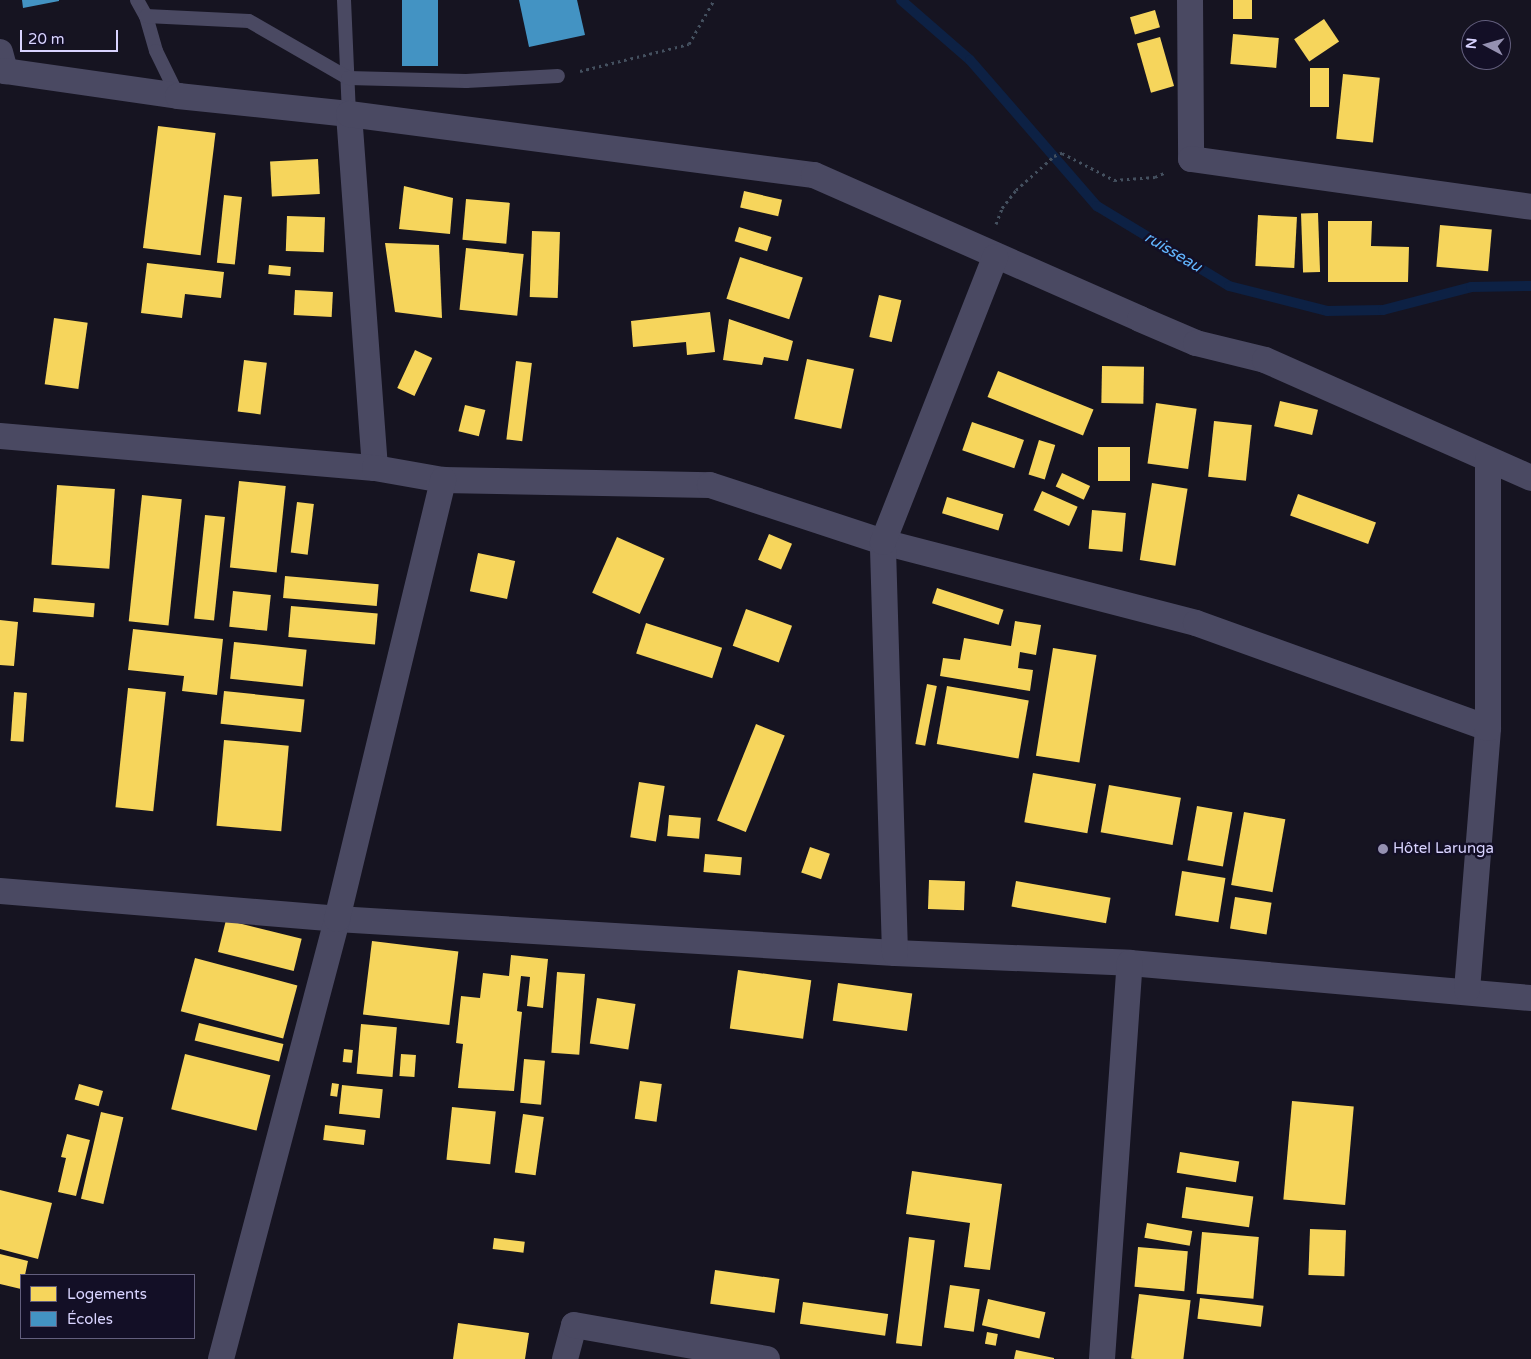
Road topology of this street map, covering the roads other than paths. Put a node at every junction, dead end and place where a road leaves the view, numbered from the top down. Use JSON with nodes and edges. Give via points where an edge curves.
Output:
{"nodes":[{"id":1,"x":137,"y":0,"type":"edge"},
{"id":2,"x":344,"y":0,"type":"edge"},
{"id":3,"x":1190,"y":0,"type":"edge"},
{"id":4,"x":146,"y":16,"type":"junction"},
{"id":5,"x":0,"y":52,"type":"edge"},
{"id":6,"x":558,"y":76,"type":"road end"},
{"id":7,"x":348,"y":78,"type":"junction"},
{"id":8,"x":178,"y":96,"type":"junction"},
{"id":9,"x":350,"y":114,"type":"junction"},
{"id":10,"x":1531,"y":207,"type":"edge"},
{"id":11,"x":995,"y":257,"type":"junction"},
{"id":12,"x":0,"y":436,"type":"edge"},
{"id":13,"x":1488,"y":460,"type":"junction"},
{"id":14,"x":375,"y":468,"type":"junction"},
{"id":15,"x":1531,"y":478,"type":"edge"},
{"id":16,"x":443,"y":480,"type":"junction"},
{"id":17,"x":883,"y":542,"type":"junction"},
{"id":18,"x":1488,"y":728,"type":"junction"},
{"id":19,"x":0,"y":891,"type":"edge"},
{"id":20,"x":338,"y":920,"type":"junction"},
{"id":21,"x":895,"y":953,"type":"junction"},
{"id":22,"x":1130,"y":963,"type":"junction"},
{"id":23,"x":1467,"y":990,"type":"junction"},
{"id":24,"x":1531,"y":998,"type":"edge"},
{"id":25,"x":221,"y":1359,"type":"edge"},
{"id":26,"x":565,"y":1359,"type":"edge"},
{"id":27,"x":767,"y":1359,"type":"edge"},
{"id":28,"x":1102,"y":1359,"type":"edge"}],
"edges":[{"from":1,"to":4,"type":"lane"},
{"from":2,"to":7,"type":"lane"},
{"from":3,"to":10,"type":"street","via":[[1191,159]]},
{"from":4,"to":7,"type":"lane","via":[[249,21]]},
{"from":4,"to":8,"type":"lane","via":[[156,52]]},
{"from":5,"to":8,"type":"street","via":[[6,71]]},
{"from":6,"to":7,"type":"lane","via":[[466,81]]},
{"from":7,"to":9,"type":"lane"},
{"from":8,"to":9,"type":"street"},
{"from":9,"to":11,"type":"street","via":[[814,176],[941,229]]},
{"from":9,"to":14,"type":"street"},
{"from":11,"to":13,"type":"street","via":[[1196,343],[1265,360]]},
{"from":11,"to":17,"type":"street"},
{"from":12,"to":14,"type":"street"},
{"from":13,"to":15,"type":"street"},
{"from":13,"to":18,"type":"street"},
{"from":14,"to":16,"type":"street"},
{"from":16,"to":17,"type":"street","via":[[710,485]]},
{"from":16,"to":20,"type":"street"},
{"from":17,"to":18,"type":"street","via":[[1196,623]]},
{"from":17,"to":21,"type":"street"},
{"from":18,"to":23,"type":"street"},
{"from":19,"to":20,"type":"street"},
{"from":20,"to":21,"type":"street"},
{"from":20,"to":25,"type":"street"},
{"from":21,"to":22,"type":"street"},
{"from":22,"to":23,"type":"street"},
{"from":22,"to":28,"type":"street"},
{"from":23,"to":24,"type":"street"},
{"from":26,"to":27,"type":"street","via":[[574,1325]]}]}
